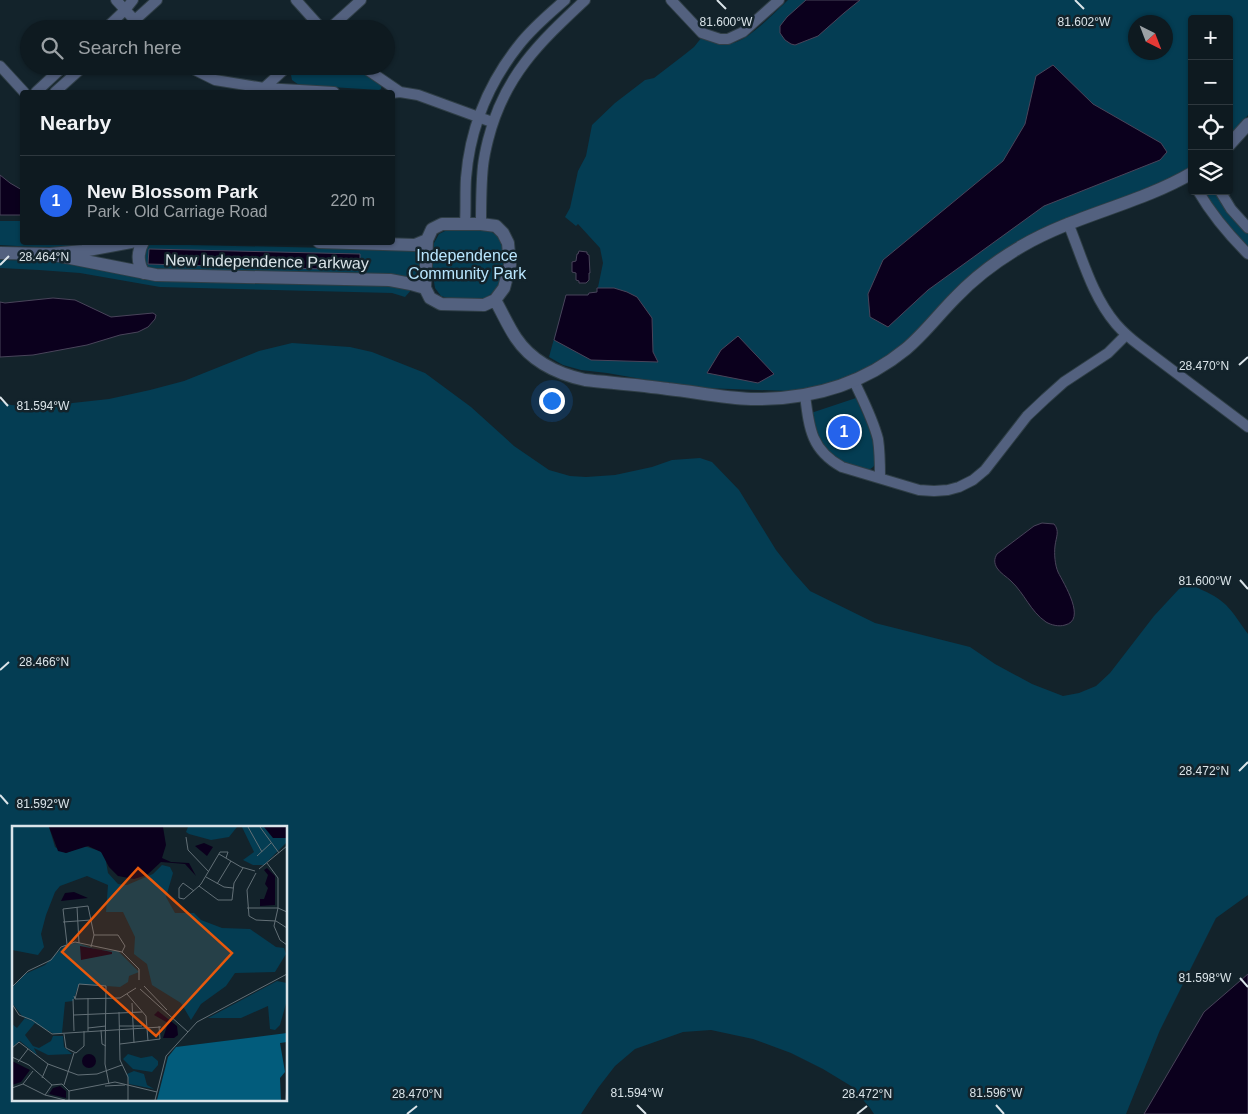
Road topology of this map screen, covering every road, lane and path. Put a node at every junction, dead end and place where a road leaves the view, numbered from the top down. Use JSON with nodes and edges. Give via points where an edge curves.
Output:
{"nodes":[{"id":1,"x":116,"y":0,"type":"edge"},
{"id":2,"x":133,"y":0,"type":"edge"},
{"id":3,"x":156,"y":0,"type":"edge"},
{"id":4,"x":296,"y":0,"type":"edge"},
{"id":5,"x":361,"y":0,"type":"edge"},
{"id":6,"x":565,"y":0,"type":"edge"},
{"id":7,"x":585,"y":0,"type":"edge"},
{"id":8,"x":671,"y":0,"type":"edge"},
{"id":9,"x":779,"y":0,"type":"edge"},
{"id":10,"x":125,"y":10,"type":"junction"},
{"id":11,"x":114,"y":20,"type":"edge"},
{"id":12,"x":134,"y":20,"type":"joint"},
{"id":13,"x":314,"y":20,"type":"edge"},
{"id":14,"x":340,"y":20,"type":"edge"},
{"id":15,"x":0,"y":66,"type":"edge"},
{"id":16,"x":54,"y":75,"type":"edge"},
{"id":17,"x":74,"y":75,"type":"edge"},
{"id":18,"x":205,"y":75,"type":"edge"},
{"id":19,"x":278,"y":75,"type":"edge"},
{"id":20,"x":374,"y":75,"type":"edge"},
{"id":21,"x":264,"y":88,"type":"junction"},
{"id":22,"x":22,"y":90,"type":"edge"},
{"id":23,"x":38,"y":90,"type":"edge"},
{"id":24,"x":57,"y":90,"type":"edge"},
{"id":25,"x":299,"y":90,"type":"edge"},
{"id":26,"x":393,"y":90,"type":"edge"},
{"id":27,"x":396,"y":92,"type":"edge"},
{"id":28,"x":478,"y":116,"type":"junction"},
{"id":29,"x":492,"y":122,"type":"junction"},
{"id":30,"x":1248,"y":124,"type":"edge"},
{"id":31,"x":1233,"y":141,"type":"edge"},
{"id":32,"x":1188,"y":178,"type":"edge"},
{"id":33,"x":1201,"y":195,"type":"edge"},
{"id":34,"x":1222,"y":195,"type":"edge"},
{"id":35,"x":1068,"y":223,"type":"junction"},
{"id":36,"x":465,"y":224,"type":"junction"},
{"id":37,"x":481,"y":224,"type":"junction"},
{"id":38,"x":1248,"y":228,"type":"edge"},
{"id":39,"x":427,"y":240,"type":"junction"},
{"id":40,"x":395,"y":244,"type":"edge"},
{"id":41,"x":116,"y":245,"type":"edge"},
{"id":42,"x":142,"y":245,"type":"edge"},
{"id":43,"x":0,"y":253,"type":"edge"},
{"id":44,"x":50,"y":254,"type":"junction"},
{"id":45,"x":1248,"y":254,"type":"edge"},
{"id":46,"x":144,"y":273,"type":"junction"},
{"id":47,"x":425,"y":288,"type":"junction"},
{"id":48,"x":495,"y":300,"type":"junction"},
{"id":49,"x":1126,"y":335,"type":"junction"},
{"id":50,"x":854,"y":381,"type":"junction"},
{"id":51,"x":805,"y":395,"type":"junction"},
{"id":52,"x":1248,"y":427,"type":"edge"},
{"id":53,"x":880,"y":478,"type":"junction"}],
"edges":[{"from":1,"to":10,"type":"street"},
{"from":2,"to":10,"type":"street"},
{"from":3,"to":12,"type":"street"},
{"from":4,"to":13,"type":"street"},
{"from":5,"to":14,"type":"street"},
{"from":6,"to":28,"type":"street","via":[[520,44],[494,82]]},
{"from":7,"to":29,"type":"street","via":[[532,53],[512,80]]},
{"from":8,"to":9,"type":"street","via":[[702,33],[720,39],[743,32]]},
{"from":10,"to":11,"type":"street"},
{"from":10,"to":12,"type":"street"},
{"from":15,"to":22,"type":"street"},
{"from":16,"to":23,"type":"street"},
{"from":17,"to":24,"type":"street"},
{"from":18,"to":21,"type":"street","via":[[215,80]]},
{"from":19,"to":21,"type":"street"},
{"from":20,"to":26,"type":"street"},
{"from":21,"to":25,"type":"street"},
{"from":27,"to":28,"type":"street","via":[[418,95]]},
{"from":28,"to":29,"type":"street"},
{"from":28,"to":36,"type":"street","via":[[466,178]]},
{"from":29,"to":37,"type":"street","via":[[483,164]]},
{"from":30,"to":31,"type":"street"},
{"from":32,"to":35,"type":"street"},
{"from":33,"to":45,"type":"street","via":[[1226,232]]},
{"from":34,"to":38,"type":"street"},
{"from":35,"to":49,"type":"street","via":[[1093,287],[1105,310]]},
{"from":35,"to":50,"type":"street","via":[[1022,246],[979,276],[908,347]]},
{"from":36,"to":37,"type":"street"},
{"from":36,"to":39,"type":"street","via":[[442,224],[432,229]]},
{"from":37,"to":48,"type":"street","via":[[496,226],[508,243],[510,265],[504,288]]},
{"from":39,"to":40,"type":"street","name":"New Independence Parkway","via":[[414,245]]},
{"from":39,"to":47,"type":"street"},
{"from":41,"to":44,"type":"street","name":"New Independence Parkway"},
{"from":42,"to":46,"type":"street","via":[[138,261]]},
{"from":43,"to":44,"type":"street","name":"New Independence Parkway"},
{"from":44,"to":46,"type":"street","name":"New Independence Parkway"},
{"from":46,"to":47,"type":"street","name":"New Independence Parkway","via":[[390,280]]},
{"from":47,"to":48,"type":"street","via":[[430,298],[441,304],[484,306]]},
{"from":48,"to":51,"type":"street","via":[[526,351],[555,371],[571,377],[752,399]]},
{"from":49,"to":52,"type":"street"},
{"from":49,"to":53,"type":"street","via":[[1108,353],[1064,382],[1045,399],[973,480],[959,487],[934,491],[919,490]]},
{"from":50,"to":51,"type":"street"},
{"from":50,"to":53,"type":"street","via":[[878,439]]},
{"from":51,"to":53,"type":"street","via":[[808,422],[821,452],[842,467]]}]}
